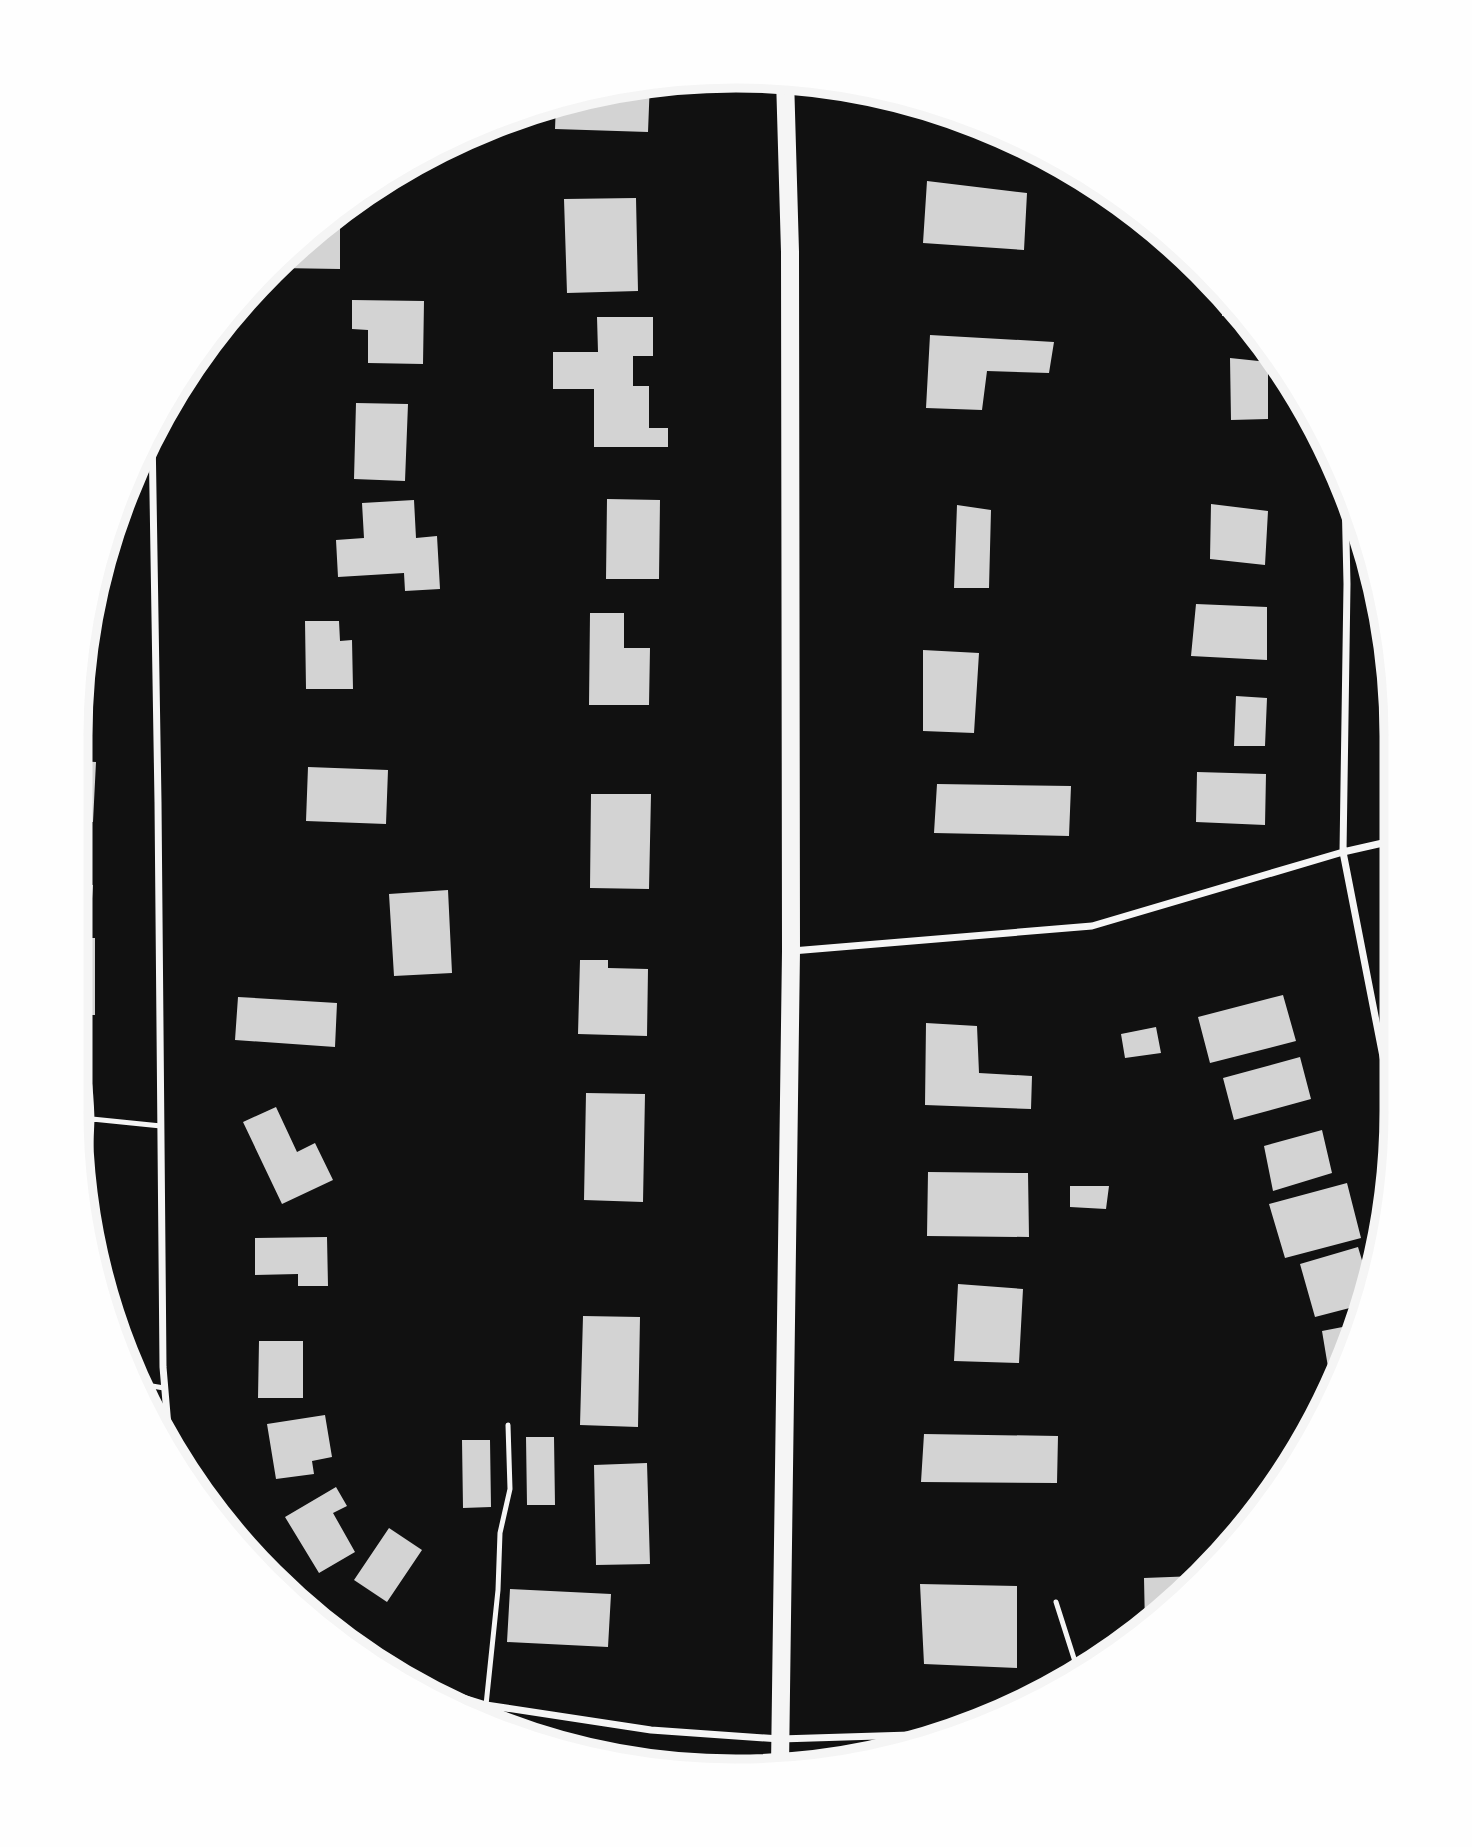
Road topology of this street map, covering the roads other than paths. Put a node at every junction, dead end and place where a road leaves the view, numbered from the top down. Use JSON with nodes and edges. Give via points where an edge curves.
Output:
{"nodes":[{"id":1,"x":785,"y":90,"type":"edge"},
{"id":2,"x":152,"y":453,"type":"edge"},
{"id":3,"x":1345,"y":516,"type":"edge"},
{"id":4,"x":1384,"y":843,"type":"edge"},
{"id":5,"x":1343,"y":852,"type":"junction"},
{"id":6,"x":791,"y":951,"type":"junction"},
{"id":7,"x":1384,"y":1062,"type":"edge"},
{"id":8,"x":88,"y":1069,"type":"edge"},
{"id":9,"x":92,"y":1119,"type":"junction"},
{"id":10,"x":161,"y":1126,"type":"junction"},
{"id":11,"x":90,"y":1168,"type":"edge"},
{"id":12,"x":149,"y":1385,"type":"edge"},
{"id":13,"x":164,"y":1388,"type":"junction"},
{"id":14,"x":167,"y":1423,"type":"edge"},
{"id":15,"x":508,"y":1425,"type":"dead end"},
{"id":16,"x":1056,"y":1602,"type":"dead end"},
{"id":17,"x":1076,"y":1663,"type":"edge"},
{"id":18,"x":454,"y":1695,"type":"edge"},
{"id":19,"x":486,"y":1705,"type":"junction"},
{"id":20,"x":911,"y":1735,"type":"edge"},
{"id":21,"x":780,"y":1739,"type":"junction"},
{"id":22,"x":780,"y":1758,"type":"edge"}],
"edges":[{"from":1,"to":6,"type":"main road","via":[[790,252]]},
{"from":2,"to":10,"type":"street"},
{"from":3,"to":5,"type":"street"},
{"from":4,"to":5,"type":"street"},
{"from":5,"to":6,"type":"street","via":[[1092,926]]},
{"from":5,"to":7,"type":"street"},
{"from":6,"to":21,"type":"main road"},
{"from":8,"to":9,"type":"lane"},
{"from":9,"to":10,"type":"lane"},
{"from":9,"to":11,"type":"lane"},
{"from":10,"to":13,"type":"street"},
{"from":12,"to":13,"type":"lane"},
{"from":13,"to":14,"type":"street"},
{"from":15,"to":19,"type":"lane","via":[[510,1489],[500,1534]]},
{"from":16,"to":17,"type":"lane"},
{"from":18,"to":19,"type":"street"},
{"from":19,"to":21,"type":"street","via":[[651,1730]]},
{"from":20,"to":21,"type":"street"},
{"from":21,"to":22,"type":"main road"}]}
